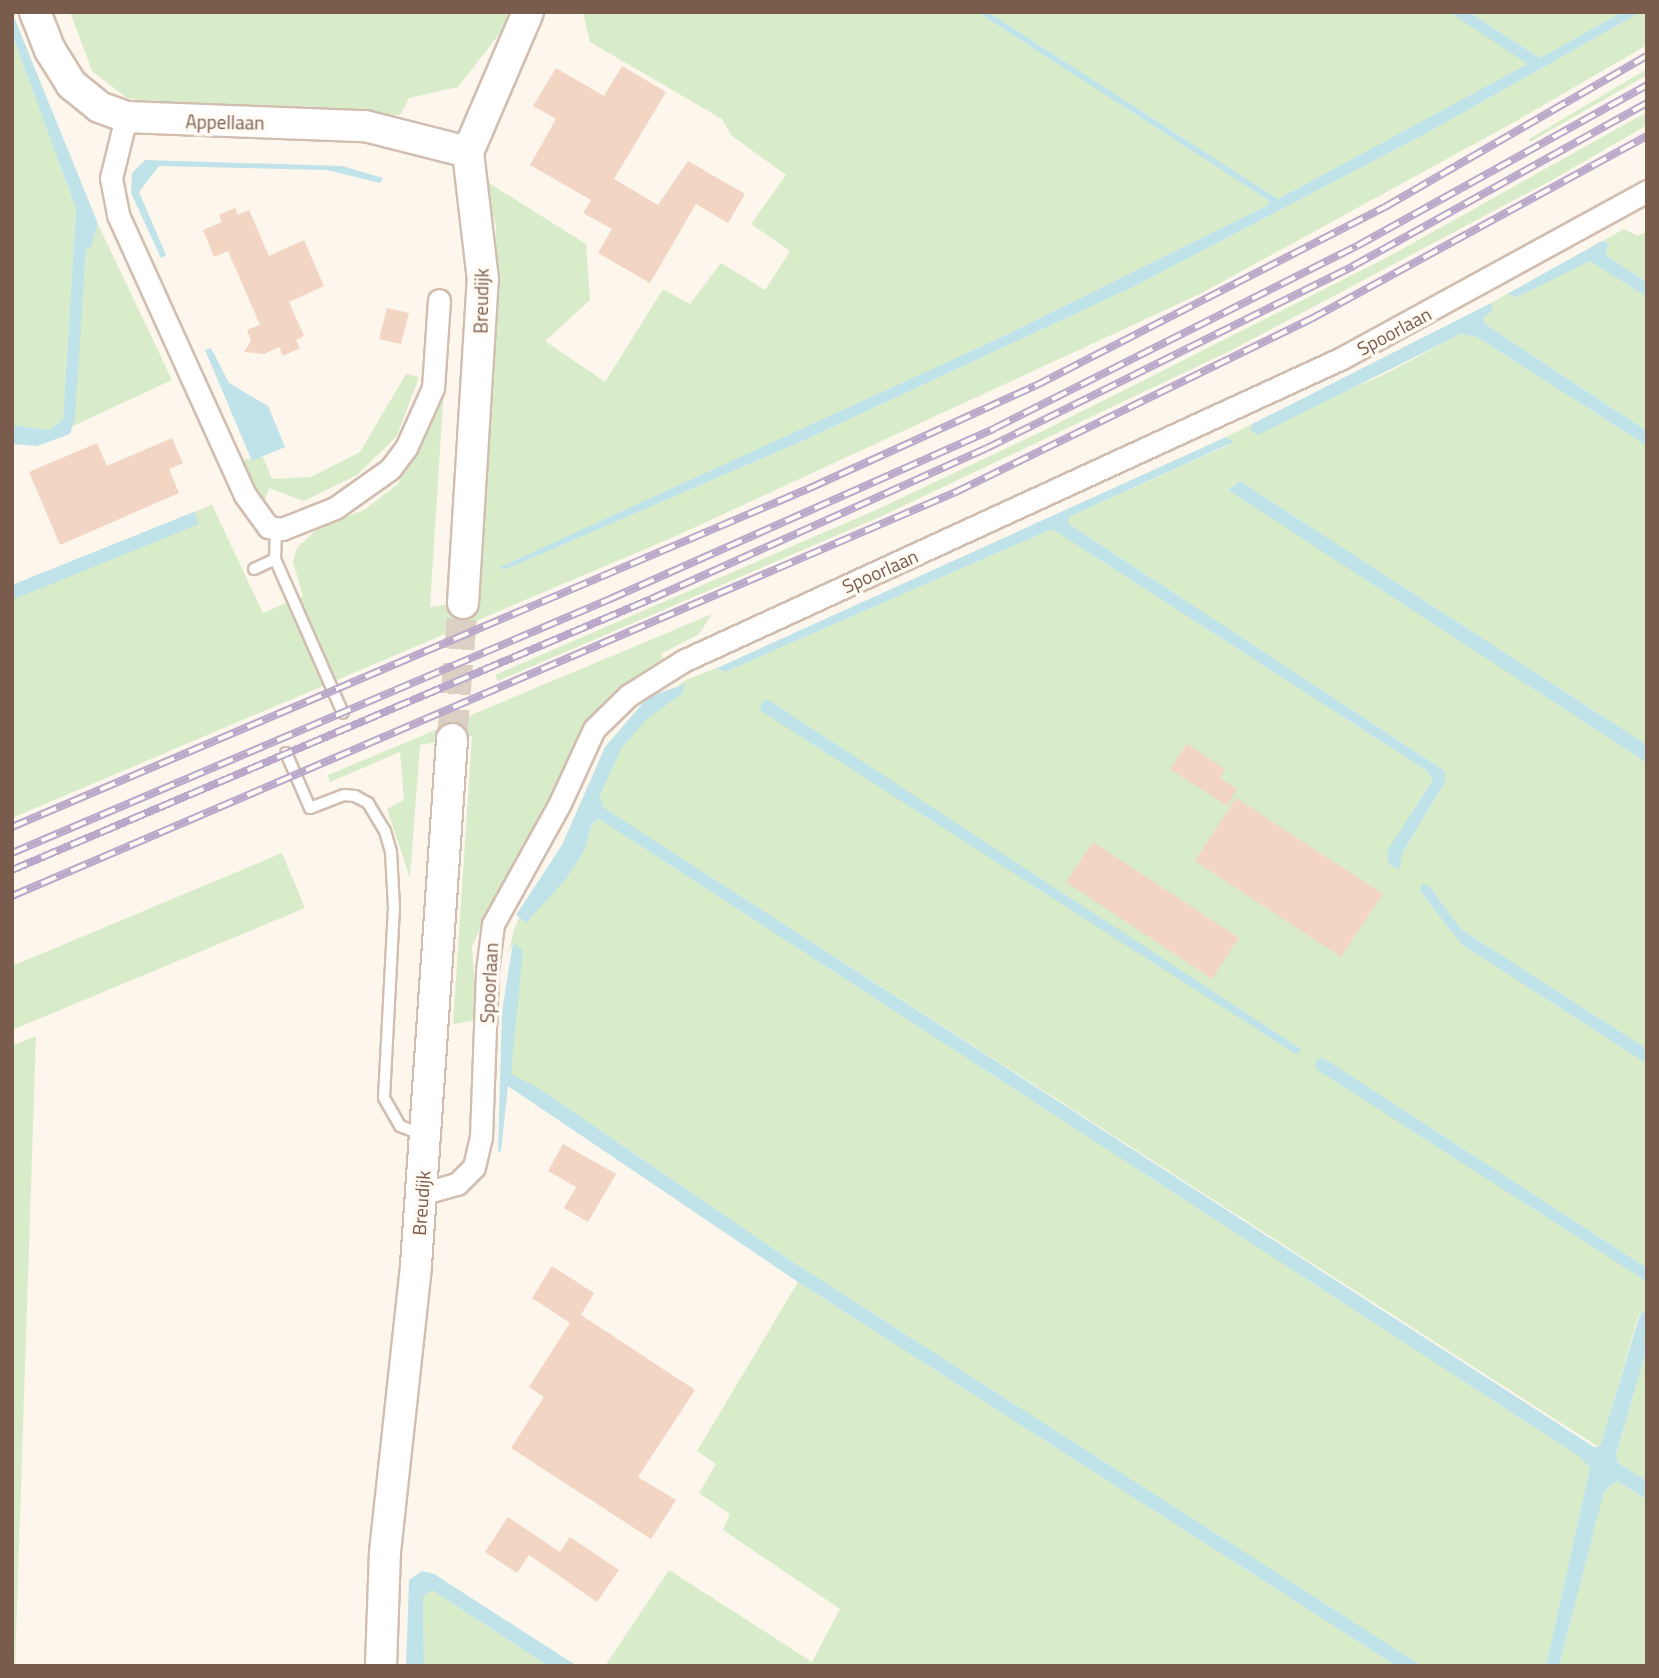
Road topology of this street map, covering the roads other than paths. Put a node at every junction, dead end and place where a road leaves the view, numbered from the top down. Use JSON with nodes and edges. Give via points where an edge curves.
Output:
{"nodes":[{"id":1,"x":34,"y":12,"type":"edge"},
{"id":2,"x":528,"y":12,"type":"edge"},
{"id":3,"x":126,"y":117,"type":"junction"},
{"id":4,"x":468,"y":152,"type":"junction"},
{"id":5,"x":1647,"y":191,"type":"edge"},
{"id":6,"x":439,"y":300,"type":"dead end"},
{"id":7,"x":276,"y":528,"type":"junction"},
{"id":8,"x":275,"y":559,"type":"junction"},
{"id":9,"x":254,"y":569,"type":"dead end"},
{"id":10,"x":463,"y":603,"type":"tunnel mouth"},
{"id":11,"x":343,"y":713,"type":"dead end"},
{"id":12,"x":452,"y":739,"type":"tunnel mouth"},
{"id":13,"x":286,"y":753,"type":"dead end"},
{"id":14,"x":426,"y":1136,"type":"junction"},
{"id":15,"x":421,"y":1194,"type":"junction"},
{"id":16,"x":381,"y":1666,"type":"edge"}],
"edges":[{"from":1,"to":3,"type":"street","name":"Appellaan","via":[[71,84],[99,107]]},
{"from":2,"to":4,"type":"street","name":"Breudijk"},
{"from":3,"to":4,"type":"street","name":"Appellaan","via":[[365,126]]},
{"from":3,"to":7,"type":"street","via":[[111,178],[118,215],[245,495],[258,517]]},
{"from":4,"to":10,"type":"street","name":"Breudijk","via":[[483,280]]},
{"from":5,"to":15,"type":"street","name":"Spoorlaan","via":[[1342,358],[682,661],[629,695],[594,729],[560,803],[493,924],[486,971],[481,1137],[474,1167],[457,1184]]},
{"from":6,"to":7,"type":"street","via":[[433,388],[406,447],[365,490],[307,523]]},
{"from":7,"to":8,"type":"lane"},
{"from":8,"to":9,"type":"lane"},
{"from":8,"to":11,"type":"lane"},
{"from":12,"to":14,"type":"street","name":"Breudijk"},
{"from":13,"to":14,"type":"lane","via":[[310,808],[344,795],[355,796],[373,809],[385,831],[394,907],[384,1097],[400,1126]]},
{"from":14,"to":15,"type":"street","name":"Breudijk"},
{"from":15,"to":16,"type":"street","name":"Breudijk","via":[[385,1552]]}]}
